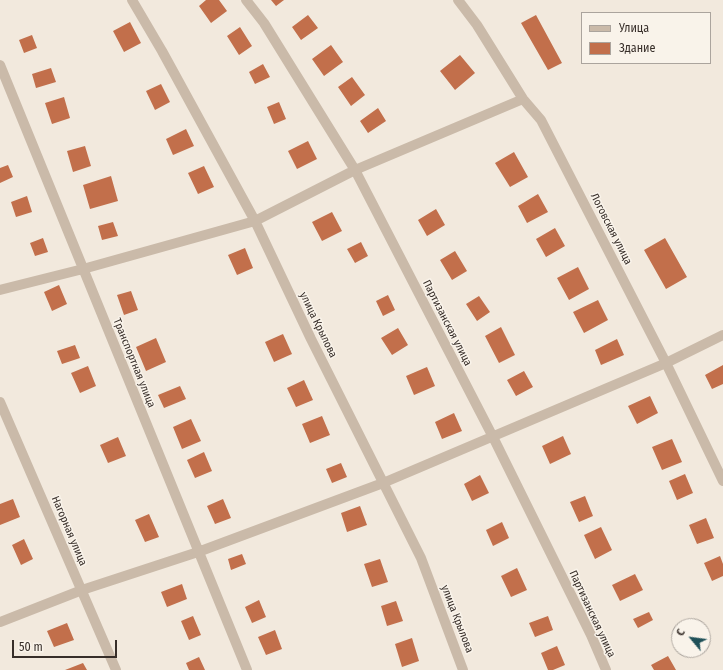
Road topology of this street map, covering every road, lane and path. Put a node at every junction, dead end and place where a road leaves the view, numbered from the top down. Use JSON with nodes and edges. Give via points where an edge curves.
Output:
{"nodes":[{"id":1,"x":132,"y":0,"type":"edge"},
{"id":2,"x":246,"y":0,"type":"edge"},
{"id":3,"x":458,"y":0,"type":"edge"},
{"id":4,"x":0,"y":65,"type":"edge"},
{"id":5,"x":523,"y":99,"type":"junction"},
{"id":6,"x":355,"y":170,"type":"junction"},
{"id":7,"x":255,"y":220,"type":"junction"},
{"id":8,"x":83,"y":269,"type":"junction"},
{"id":9,"x":0,"y":290,"type":"edge"},
{"id":10,"x":723,"y":335,"type":"edge"},
{"id":11,"x":666,"y":363,"type":"junction"},
{"id":12,"x":0,"y":402,"type":"edge"},
{"id":13,"x":492,"y":437,"type":"junction"},
{"id":14,"x":723,"y":481,"type":"edge"},
{"id":15,"x":383,"y":483,"type":"junction"},
{"id":16,"x":198,"y":552,"type":"junction"},
{"id":17,"x":82,"y":590,"type":"junction"},
{"id":18,"x":0,"y":622,"type":"edge"},
{"id":19,"x":116,"y":670,"type":"edge"},
{"id":20,"x":247,"y":670,"type":"edge"},
{"id":21,"x":463,"y":670,"type":"edge"},
{"id":22,"x":606,"y":670,"type":"edge"}],
"edges":[{"from":1,"to":7,"type":"street","name":"улица Крылова"},
{"from":2,"to":6,"type":"street","name":"Партизанская улица","via":[[264,23]]},
{"from":3,"to":5,"type":"street","name":"Логовская улица","via":[[477,25]]},
{"from":4,"to":8,"type":"street","name":"Транспортная улица"},
{"from":5,"to":6,"type":"street"},
{"from":5,"to":11,"type":"street","name":"Логовская улица","via":[[541,120]]},
{"from":6,"to":7,"type":"street"},
{"from":6,"to":13,"type":"street","name":"Партизанская улица"},
{"from":7,"to":8,"type":"street"},
{"from":7,"to":15,"type":"street","name":"улица Крылова"},
{"from":8,"to":9,"type":"street"},
{"from":8,"to":16,"type":"street","name":"Транспортная улица"},
{"from":10,"to":11,"type":"street"},
{"from":11,"to":13,"type":"street"},
{"from":11,"to":14,"type":"street","name":"Логовская улица"},
{"from":12,"to":17,"type":"street","name":"Нагорная улица"},
{"from":13,"to":15,"type":"street"},
{"from":13,"to":22,"type":"street","name":"Партизанская улица"},
{"from":15,"to":16,"type":"street"},
{"from":15,"to":21,"type":"street","name":"улица Крылова","via":[[421,558]]},
{"from":16,"to":17,"type":"street"},
{"from":16,"to":20,"type":"street","name":"Транспортная улица"},
{"from":17,"to":18,"type":"street"},
{"from":17,"to":19,"type":"street","name":"Нагорная улица"}]}
